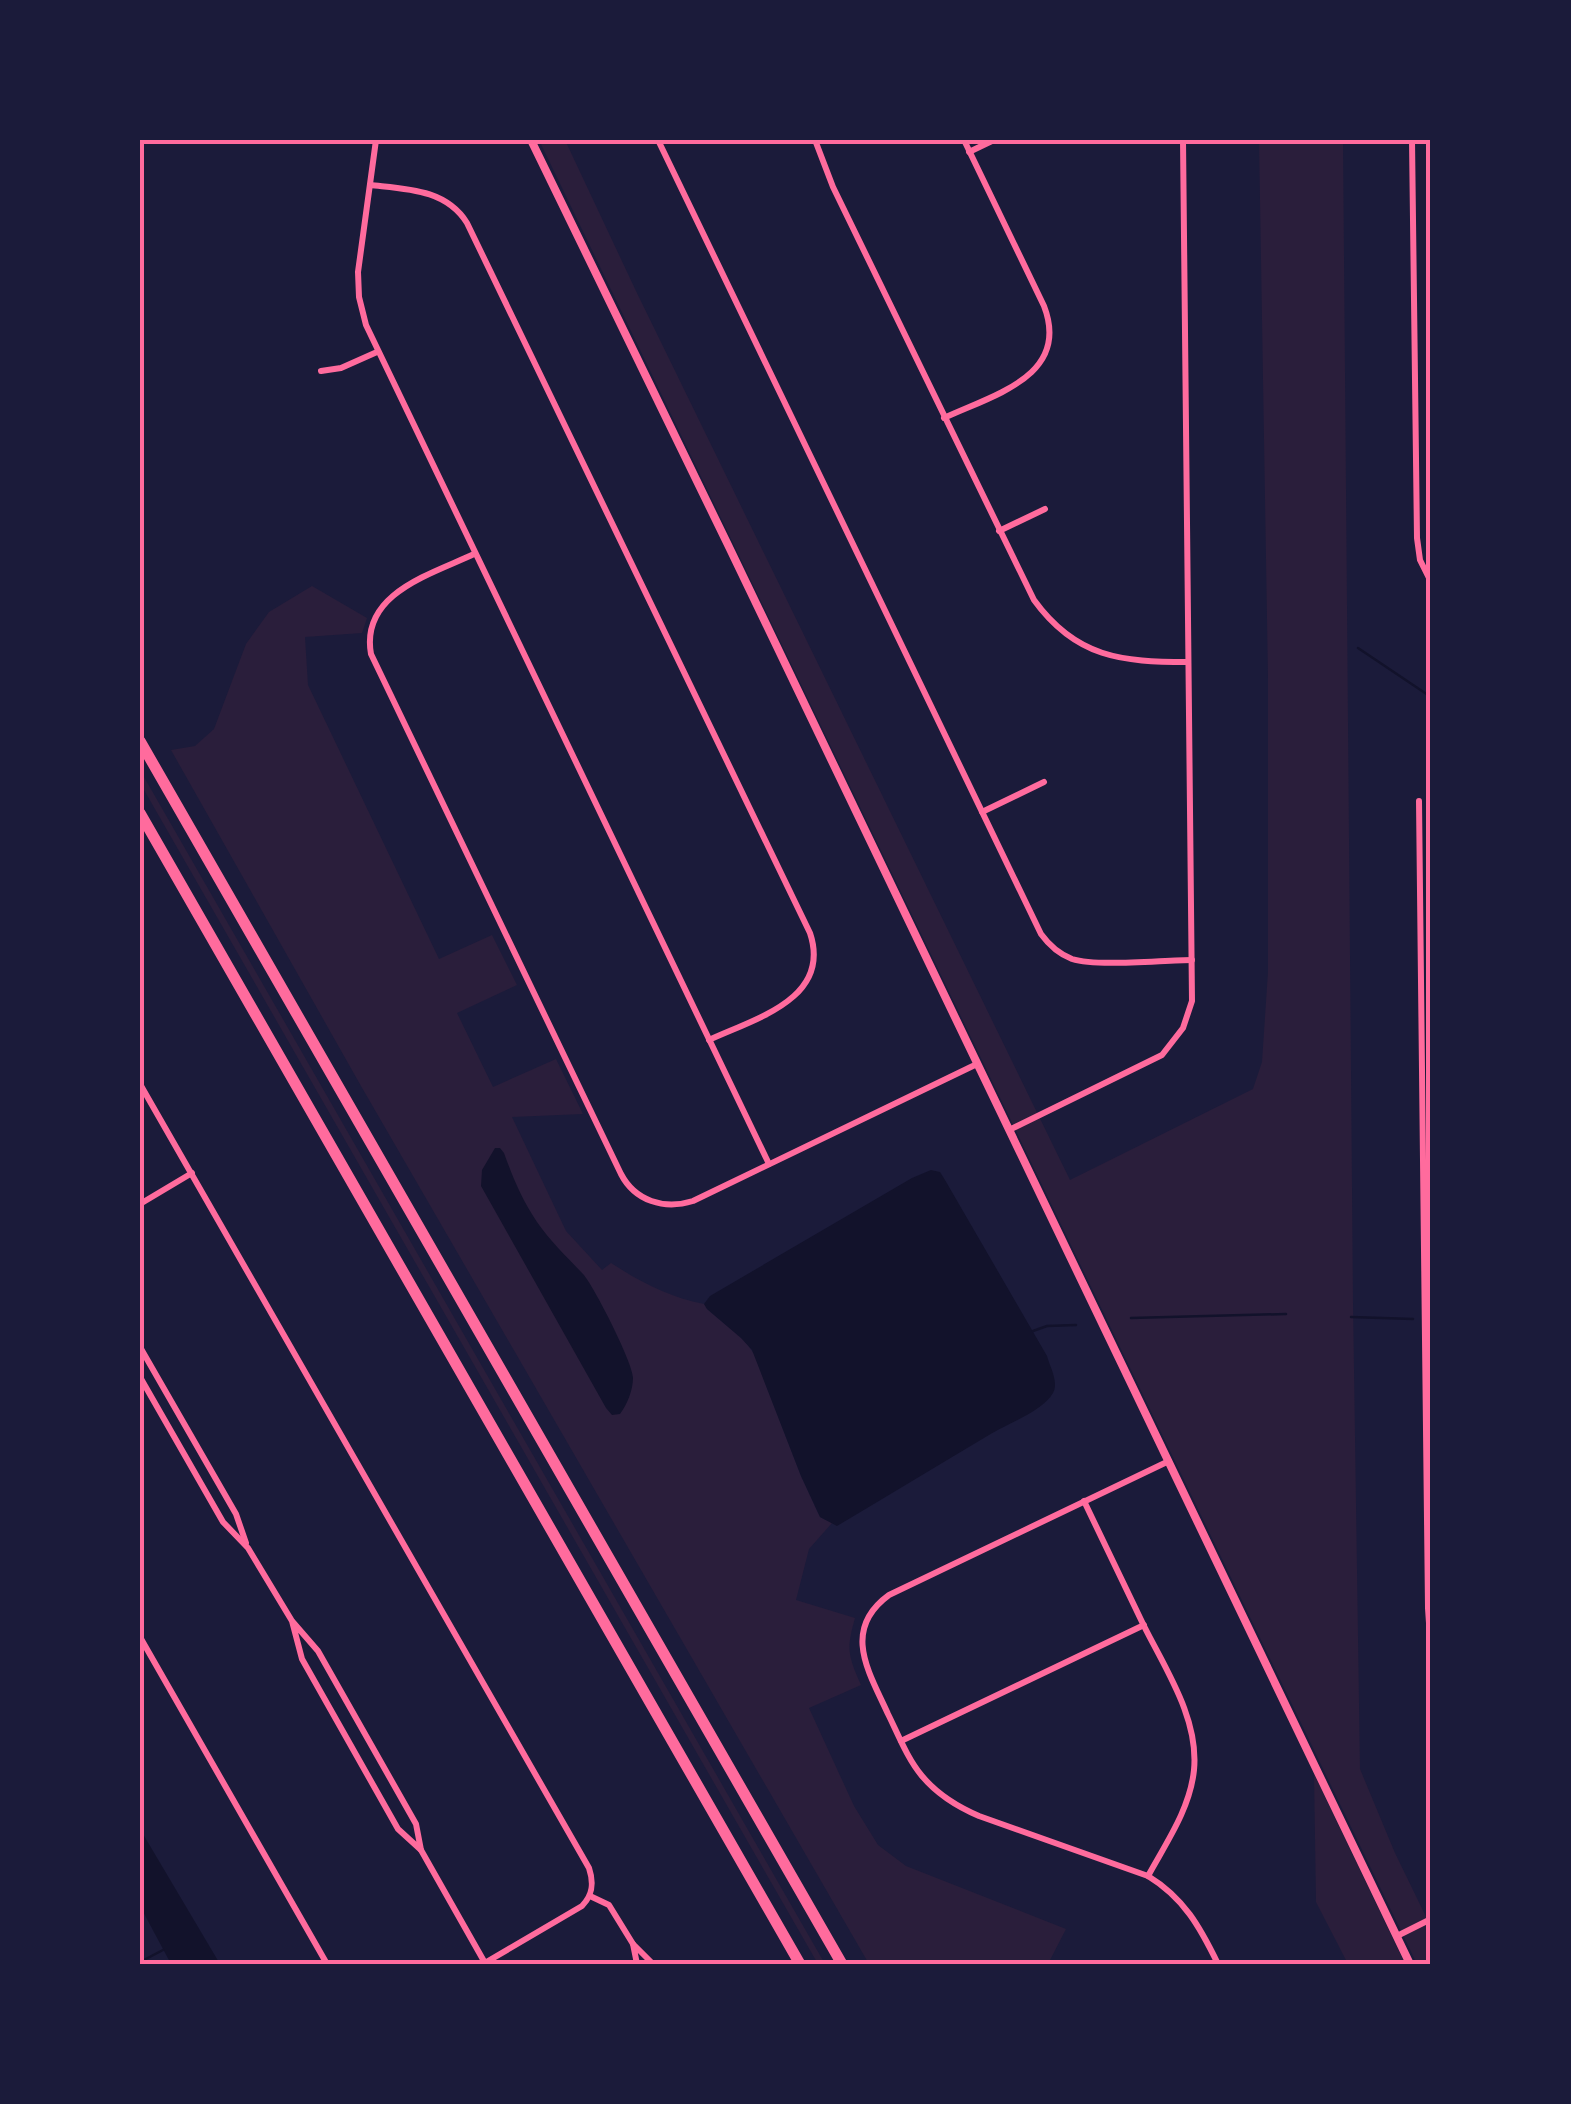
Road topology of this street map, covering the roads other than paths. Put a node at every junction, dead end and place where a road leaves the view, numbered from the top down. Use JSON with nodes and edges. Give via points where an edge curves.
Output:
{"nodes":[{"id":1,"x":376,"y":140,"type":"edge"},
{"id":2,"x":531,"y":140,"type":"edge"},
{"id":3,"x":658,"y":140,"type":"edge"},
{"id":4,"x":815,"y":140,"type":"edge"},
{"id":5,"x":964,"y":140,"type":"edge"},
{"id":6,"x":994,"y":140,"type":"edge"},
{"id":7,"x":1183,"y":140,"type":"edge"},
{"id":8,"x":1412,"y":140,"type":"edge"},
{"id":9,"x":969,"y":152,"type":"junction"},
{"id":10,"x":370,"y":185,"type":"junction"},
{"id":11,"x":377,"y":352,"type":"junction"},
{"id":12,"x":321,"y":371,"type":"dead end"},
{"id":13,"x":944,"y":418,"type":"junction"},
{"id":14,"x":1045,"y":509,"type":"dead end"},
{"id":15,"x":1000,"y":531,"type":"junction"},
{"id":16,"x":474,"y":554,"type":"junction"},
{"id":17,"x":1431,"y":582,"type":"edge"},
{"id":18,"x":1188,"y":662,"type":"junction"},
{"id":19,"x":140,"y":741,"type":"edge"},
{"id":20,"x":1044,"y":782,"type":"dead end"},
{"id":21,"x":1419,"y":801,"type":"dead end"},
{"id":22,"x":982,"y":812,"type":"junction"},
{"id":23,"x":140,"y":813,"type":"edge"},
{"id":24,"x":1420,"y":884,"type":"junction"},
{"id":25,"x":1431,"y":884,"type":"edge"},
{"id":26,"x":1192,"y":960,"type":"junction"},
{"id":27,"x":709,"y":1040,"type":"junction"},
{"id":28,"x":977,"y":1064,"type":"junction"},
{"id":29,"x":140,"y":1084,"type":"edge"},
{"id":30,"x":1009,"y":1130,"type":"junction"},
{"id":31,"x":769,"y":1164,"type":"junction"},
{"id":32,"x":192,"y":1173,"type":"junction"},
{"id":33,"x":140,"y":1204,"type":"edge"},
{"id":34,"x":140,"y":1347,"type":"edge"},
{"id":35,"x":140,"y":1377,"type":"edge"},
{"id":36,"x":1169,"y":1461,"type":"junction"},
{"id":37,"x":1084,"y":1501,"type":"junction"},
{"id":38,"x":248,"y":1548,"type":"junction"},
{"id":39,"x":1429,"y":1608,"type":"edge"},
{"id":40,"x":292,"y":1622,"type":"junction"},
{"id":41,"x":1144,"y":1625,"type":"junction"},
{"id":42,"x":140,"y":1637,"type":"edge"},
{"id":43,"x":1431,"y":1653,"type":"edge"},
{"id":44,"x":902,"y":1741,"type":"junction"},
{"id":45,"x":421,"y":1850,"type":"junction"},
{"id":46,"x":1148,"y":1876,"type":"junction"},
{"id":47,"x":590,"y":1896,"type":"junction"},
{"id":48,"x":1431,"y":1919,"type":"edge"},
{"id":49,"x":1397,"y":1936,"type":"junction"},
{"id":50,"x":634,"y":1944,"type":"junction"},
{"id":51,"x":328,"y":1964,"type":"edge"},
{"id":52,"x":485,"y":1964,"type":"edge"},
{"id":53,"x":637,"y":1964,"type":"edge"},
{"id":54,"x":653,"y":1964,"type":"edge"},
{"id":55,"x":800,"y":1964,"type":"edge"},
{"id":56,"x":842,"y":1964,"type":"edge"},
{"id":57,"x":1218,"y":1964,"type":"edge"},
{"id":58,"x":1410,"y":1964,"type":"edge"}],
"edges":[{"from":1,"to":10,"type":"street"},
{"from":2,"to":28,"type":"street"},
{"from":3,"to":22,"type":"street"},
{"from":4,"to":13,"type":"street"},
{"from":5,"to":9,"type":"street"},
{"from":6,"to":9,"type":"street"},
{"from":7,"to":18,"type":"street"},
{"from":8,"to":17,"type":"street","via":[[1417,538]]},
{"from":9,"to":13,"type":"street","via":[[1044,306],[1049,336],[1028,376]]},
{"from":10,"to":11,"type":"street","via":[[358,297]]},
{"from":10,"to":27,"type":"street","via":[[440,198],[467,223],[810,933],[813,967],[799,994]]},
{"from":11,"to":12,"type":"street"},
{"from":11,"to":16,"type":"street"},
{"from":13,"to":15,"type":"street"},
{"from":14,"to":15,"type":"street"},
{"from":15,"to":18,"type":"street","via":[[1034,600],[1072,639],[1115,658]]},
{"from":16,"to":27,"type":"street"},
{"from":16,"to":31,"type":"street","via":[[383,604],[370,639],[378,670],[628,1186],[652,1202],[678,1205]]},
{"from":18,"to":26,"type":"street"},
{"from":19,"to":56,"type":"highway"},
{"from":20,"to":22,"type":"street"},
{"from":21,"to":24,"type":"street"},
{"from":22,"to":26,"type":"street","via":[[1037,926],[1057,951],[1091,962]]},
{"from":23,"to":55,"type":"highway"},
{"from":24,"to":25,"type":"street"},
{"from":24,"to":39,"type":"street"},
{"from":26,"to":30,"type":"street","via":[[1190,1010],[1166,1050]]},
{"from":27,"to":31,"type":"street"},
{"from":28,"to":30,"type":"street"},
{"from":28,"to":31,"type":"street"},
{"from":29,"to":32,"type":"street"},
{"from":30,"to":36,"type":"street"},
{"from":32,"to":33,"type":"street"},
{"from":32,"to":47,"type":"street","via":[[588,1864]]},
{"from":34,"to":38,"type":"street","via":[[236,1514]]},
{"from":35,"to":38,"type":"street","via":[[223,1522]]},
{"from":36,"to":37,"type":"street"},
{"from":36,"to":49,"type":"street"},
{"from":37,"to":41,"type":"street"},
{"from":37,"to":44,"type":"street","via":[[872,1610],[862,1654]]},
{"from":38,"to":40,"type":"street"},
{"from":39,"to":43,"type":"street"},
{"from":40,"to":45,"type":"street","via":[[318,1651],[416,1824]]},
{"from":40,"to":45,"type":"street","via":[[302,1659],[398,1829]]},
{"from":41,"to":44,"type":"street"},
{"from":41,"to":46,"type":"street","via":[[1184,1708],[1194,1760],[1184,1807]]},
{"from":42,"to":51,"type":"street"},
{"from":44,"to":46,"type":"street","via":[[923,1778],[964,1809]]},
{"from":45,"to":52,"type":"street"},
{"from":46,"to":57,"type":"street","via":[[1189,1910]]},
{"from":47,"to":50,"type":"street","via":[[609,1905]]},
{"from":47,"to":52,"type":"street"},
{"from":48,"to":49,"type":"street"},
{"from":49,"to":58,"type":"street"},
{"from":50,"to":53,"type":"street"},
{"from":50,"to":54,"type":"street"}]}
